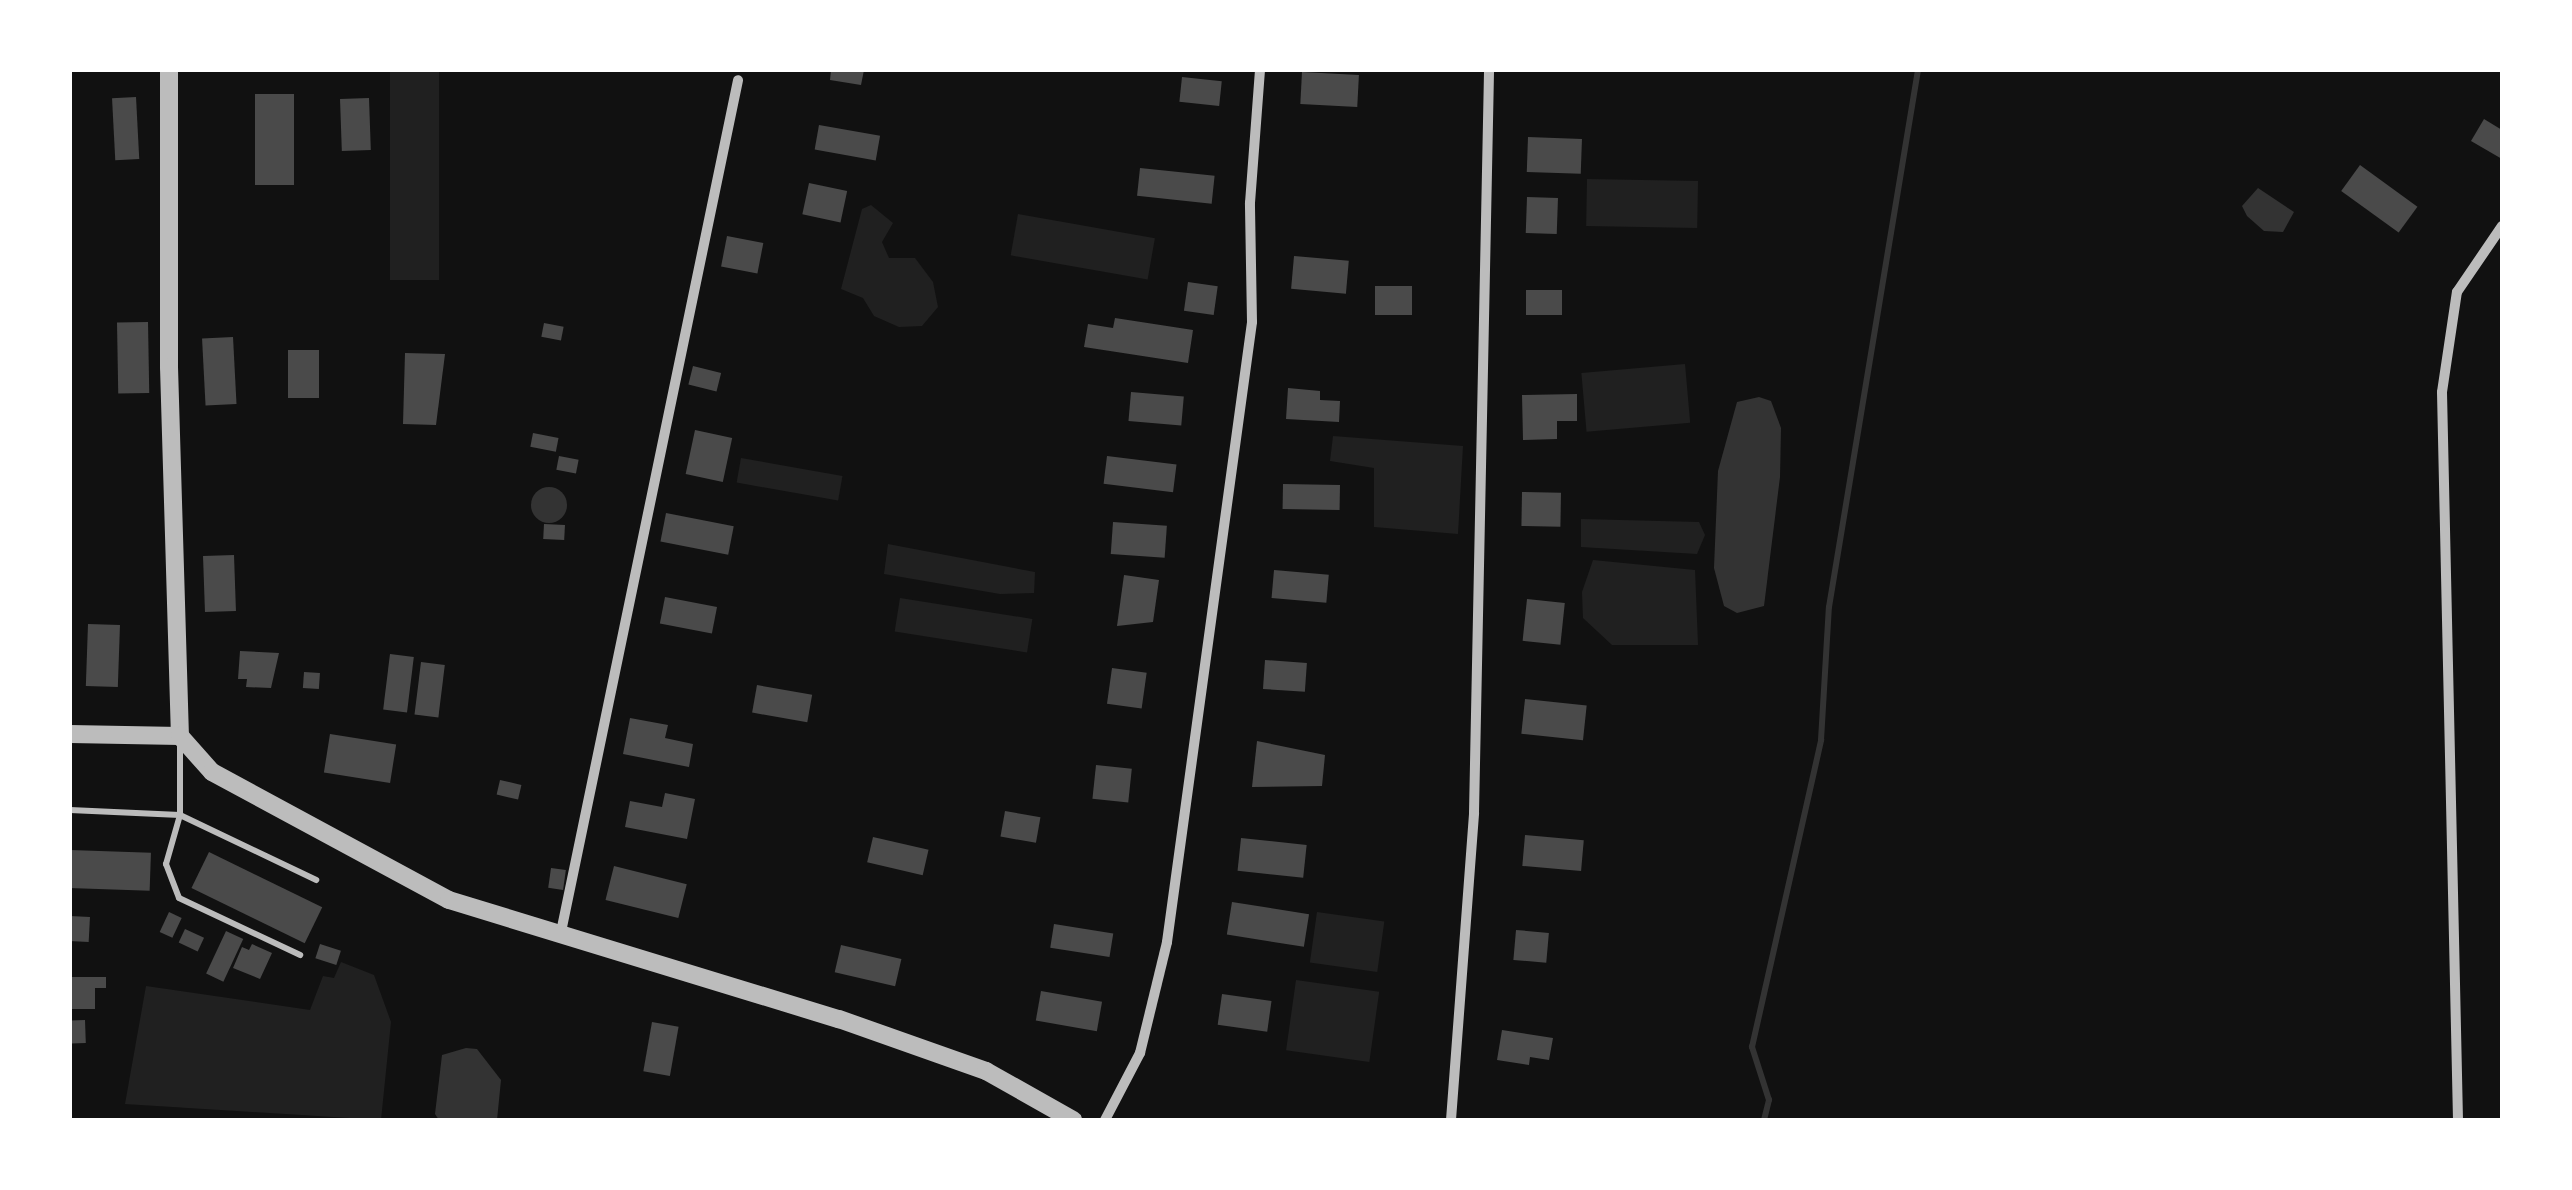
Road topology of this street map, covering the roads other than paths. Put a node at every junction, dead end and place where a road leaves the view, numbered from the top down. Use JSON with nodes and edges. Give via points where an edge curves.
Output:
{"nodes":[{"id":1,"x":169,"y":70,"type":"edge"},
{"id":2,"x":1260,"y":70,"type":"edge"},
{"id":3,"x":1489,"y":70,"type":"edge"},
{"id":4,"x":738,"y":80,"type":"dead end"},
{"id":5,"x":2502,"y":226,"type":"edge"},
{"id":6,"x":70,"y":734,"type":"edge"},
{"id":7,"x":180,"y":736,"type":"junction"},
{"id":8,"x":70,"y":810,"type":"edge"},
{"id":9,"x":180,"y":815,"type":"junction"},
{"id":10,"x":316,"y":880,"type":"dead end"},
{"id":11,"x":561,"y":932,"type":"junction"},
{"id":12,"x":300,"y":955,"type":"dead end"},
{"id":13,"x":1073,"y":1120,"type":"edge"},
{"id":14,"x":1105,"y":1120,"type":"edge"},
{"id":15,"x":1451,"y":1120,"type":"edge"},
{"id":16,"x":2458,"y":1120,"type":"edge"}],
"edges":[{"from":1,"to":7,"type":"street"},
{"from":2,"to":14,"type":"street","via":[[1250,202],[1252,322],[1167,942],[1140,1052]]},
{"from":3,"to":15,"type":"street","via":[[1474,813]]},
{"from":4,"to":11,"type":"street"},
{"from":5,"to":16,"type":"street","via":[[2458,292],[2442,392]]},
{"from":6,"to":7,"type":"street"},
{"from":7,"to":9,"type":"lane"},
{"from":7,"to":11,"type":"street","via":[[212,772],[448,900]]},
{"from":8,"to":9,"type":"lane"},
{"from":9,"to":10,"type":"lane"},
{"from":9,"to":12,"type":"lane","via":[[166,864],[179,898]]},
{"from":11,"to":13,"type":"street","via":[[967,1064]]}]}
